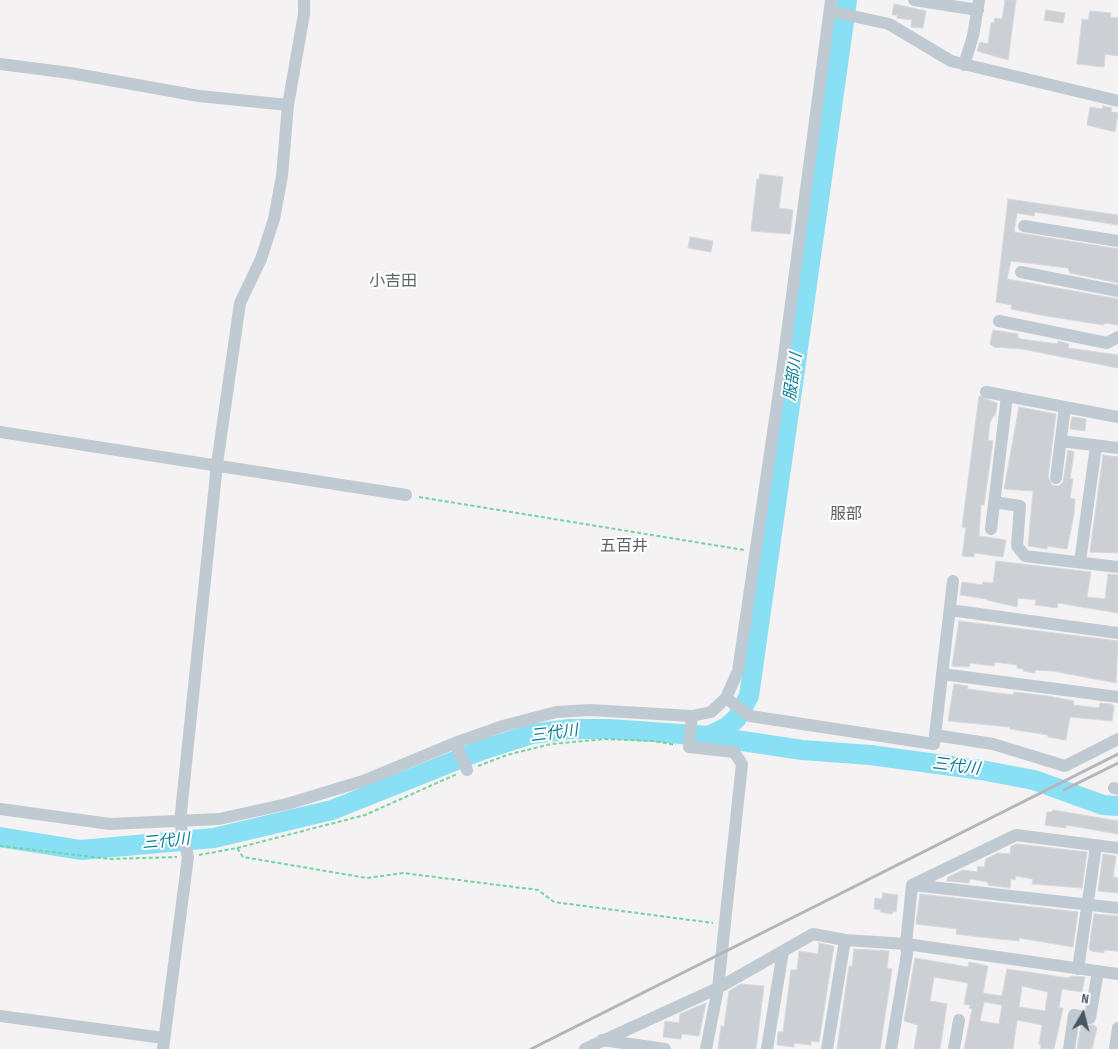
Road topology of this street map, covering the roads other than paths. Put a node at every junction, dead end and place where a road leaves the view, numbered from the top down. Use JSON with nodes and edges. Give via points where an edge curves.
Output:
{"nodes":[{"id":1,"x":304,"y":0,"type":"edge"},
{"id":2,"x":914,"y":0,"type":"edge"},
{"id":3,"x":831,"y":5,"type":"edge"},
{"id":4,"x":979,"y":5,"type":"edge"},
{"id":5,"x":0,"y":64,"type":"edge"},
{"id":6,"x":964,"y":65,"type":"junction"},
{"id":7,"x":1118,"y":101,"type":"edge"},
{"id":8,"x":288,"y":105,"type":"junction"},
{"id":9,"x":1024,"y":226,"type":"dead end"},
{"id":10,"x":1118,"y":241,"type":"edge"},
{"id":11,"x":1021,"y":272,"type":"dead end"},
{"id":12,"x":1118,"y":291,"type":"edge"},
{"id":13,"x":999,"y":321,"type":"dead end"},
{"id":14,"x":1118,"y":337,"type":"edge"},
{"id":15,"x":986,"y":392,"type":"dead end"},
{"id":16,"x":1007,"y":396,"type":"junction"},
{"id":17,"x":1065,"y":407,"type":"junction"},
{"id":18,"x":1118,"y":417,"type":"edge"},
{"id":19,"x":0,"y":432,"type":"edge"},
{"id":20,"x":1061,"y":441,"type":"junction"},
{"id":21,"x":1096,"y":446,"type":"junction"},
{"id":22,"x":1118,"y":448,"type":"edge"},
{"id":23,"x":217,"y":464,"type":"junction"},
{"id":24,"x":1056,"y":478,"type":"dead end"},
{"id":25,"x":406,"y":495,"type":"road end"},
{"id":26,"x":994,"y":502,"type":"junction"},
{"id":27,"x":991,"y":529,"type":"dead end"},
{"id":28,"x":1080,"y":562,"type":"junction"},
{"id":29,"x":1118,"y":567,"type":"edge"},
{"id":30,"x":953,"y":581,"type":"dead end"},
{"id":31,"x":950,"y":610,"type":"junction"},
{"id":32,"x":1118,"y":633,"type":"edge"},
{"id":33,"x":942,"y":674,"type":"junction"},
{"id":34,"x":1118,"y":697,"type":"edge"},
{"id":35,"x":729,"y":700,"type":"junction"},
{"id":36,"x":692,"y":718,"type":"junction"},
{"id":37,"x":935,"y":735,"type":"junction"},
{"id":38,"x":1118,"y":739,"type":"edge"},
{"id":39,"x":456,"y":744,"type":"junction"},
{"id":40,"x":466,"y":769,"type":"road end"},
{"id":41,"x":0,"y":809,"type":"edge"},
{"id":42,"x":180,"y":825,"type":"junction"},
{"id":43,"x":1096,"y":846,"type":"junction"},
{"id":44,"x":1118,"y":848,"type":"edge"},
{"id":45,"x":913,"y":885,"type":"junction"},
{"id":46,"x":1088,"y":904,"type":"junction"},
{"id":47,"x":1118,"y":908,"type":"edge"},
{"id":48,"x":845,"y":940,"type":"junction"},
{"id":49,"x":906,"y":944,"type":"junction"},
{"id":50,"x":783,"y":951,"type":"junction"},
{"id":51,"x":1078,"y":969,"type":"junction"},
{"id":52,"x":1098,"y":971,"type":"junction"},
{"id":53,"x":1118,"y":974,"type":"edge"},
{"id":54,"x":718,"y":988,"type":"junction"},
{"id":55,"x":0,"y":1016,"type":"edge"},
{"id":56,"x":959,"y":1020,"type":"dead end"},
{"id":57,"x":1118,"y":1028,"type":"edge"},
{"id":58,"x":602,"y":1040,"type":"junction"},
{"id":59,"x":164,"y":1043,"type":"edge"},
{"id":60,"x":584,"y":1049,"type":"edge"},
{"id":61,"x":665,"y":1049,"type":"edge"},
{"id":62,"x":706,"y":1049,"type":"edge"},
{"id":63,"x":766,"y":1049,"type":"edge"},
{"id":64,"x":827,"y":1049,"type":"edge"},
{"id":65,"x":891,"y":1049,"type":"edge"},
{"id":66,"x":954,"y":1049,"type":"edge"},
{"id":67,"x":1069,"y":1049,"type":"edge"},
{"id":68,"x":1115,"y":1049,"type":"edge"}],
"edges":[{"from":1,"to":8,"type":"street"},
{"from":2,"to":4,"type":"street"},
{"from":3,"to":6,"type":"street","via":[[889,24],[918,43]]},
{"from":3,"to":35,"type":"street","via":[[738,671]]},
{"from":4,"to":6,"type":"street"},
{"from":5,"to":8,"type":"street","via":[[70,72],[199,96]]},
{"from":6,"to":7,"type":"street"},
{"from":8,"to":23,"type":"street","via":[[282,176],[274,219],[261,259],[240,303]]},
{"from":9,"to":10,"type":"street"},
{"from":11,"to":12,"type":"street"},
{"from":13,"to":14,"type":"street","via":[[1107,343]]},
{"from":15,"to":16,"type":"street"},
{"from":16,"to":17,"type":"street"},
{"from":16,"to":26,"type":"street"},
{"from":17,"to":18,"type":"street"},
{"from":17,"to":20,"type":"street"},
{"from":19,"to":23,"type":"street"},
{"from":20,"to":21,"type":"street"},
{"from":20,"to":24,"type":"street"},
{"from":21,"to":22,"type":"street"},
{"from":21,"to":28,"type":"street"},
{"from":23,"to":25,"type":"street"},
{"from":23,"to":42,"type":"street"},
{"from":26,"to":27,"type":"street"},
{"from":26,"to":28,"type":"street","via":[[1020,506],[1017,546],[1025,556]]},
{"from":28,"to":29,"type":"street"},
{"from":30,"to":31,"type":"street"},
{"from":31,"to":32,"type":"street"},
{"from":31,"to":33,"type":"street"},
{"from":33,"to":34,"type":"street"},
{"from":33,"to":37,"type":"street"},
{"from":35,"to":36,"type":"street","via":[[711,712]]},
{"from":35,"to":37,"type":"street","via":[[750,716],[934,744]]},
{"from":36,"to":39,"type":"street","via":[[590,710],[556,712],[503,726]]},
{"from":36,"to":54,"type":"street","via":[[689,745],[734,752],[742,764]]},
{"from":37,"to":38,"type":"street","via":[[993,744],[1065,766]]},
{"from":39,"to":40,"type":"street"},
{"from":39,"to":42,"type":"street","via":[[363,781],[287,804]]},
{"from":41,"to":42,"type":"street","via":[[110,824]]},
{"from":42,"to":59,"type":"street","via":[[187,854]]},
{"from":43,"to":44,"type":"street"},
{"from":43,"to":45,"type":"street","via":[[1016,835]]},
{"from":43,"to":46,"type":"street"},
{"from":45,"to":46,"type":"street"},
{"from":45,"to":49,"type":"street"},
{"from":46,"to":47,"type":"street"},
{"from":46,"to":51,"type":"street"},
{"from":48,"to":49,"type":"street"},
{"from":48,"to":50,"type":"street","via":[[814,934]]},
{"from":48,"to":64,"type":"street"},
{"from":49,"to":51,"type":"street"},
{"from":49,"to":65,"type":"street"},
{"from":50,"to":54,"type":"street"},
{"from":50,"to":63,"type":"street"},
{"from":51,"to":52,"type":"street"},
{"from":52,"to":53,"type":"street"},
{"from":52,"to":67,"type":"street","via":[[1090,1018],[1074,1015]]},
{"from":54,"to":58,"type":"street"},
{"from":54,"to":62,"type":"street"},
{"from":55,"to":59,"type":"street"},
{"from":56,"to":66,"type":"street"},
{"from":57,"to":68,"type":"street"},
{"from":58,"to":60,"type":"street"},
{"from":58,"to":61,"type":"street"}]}
